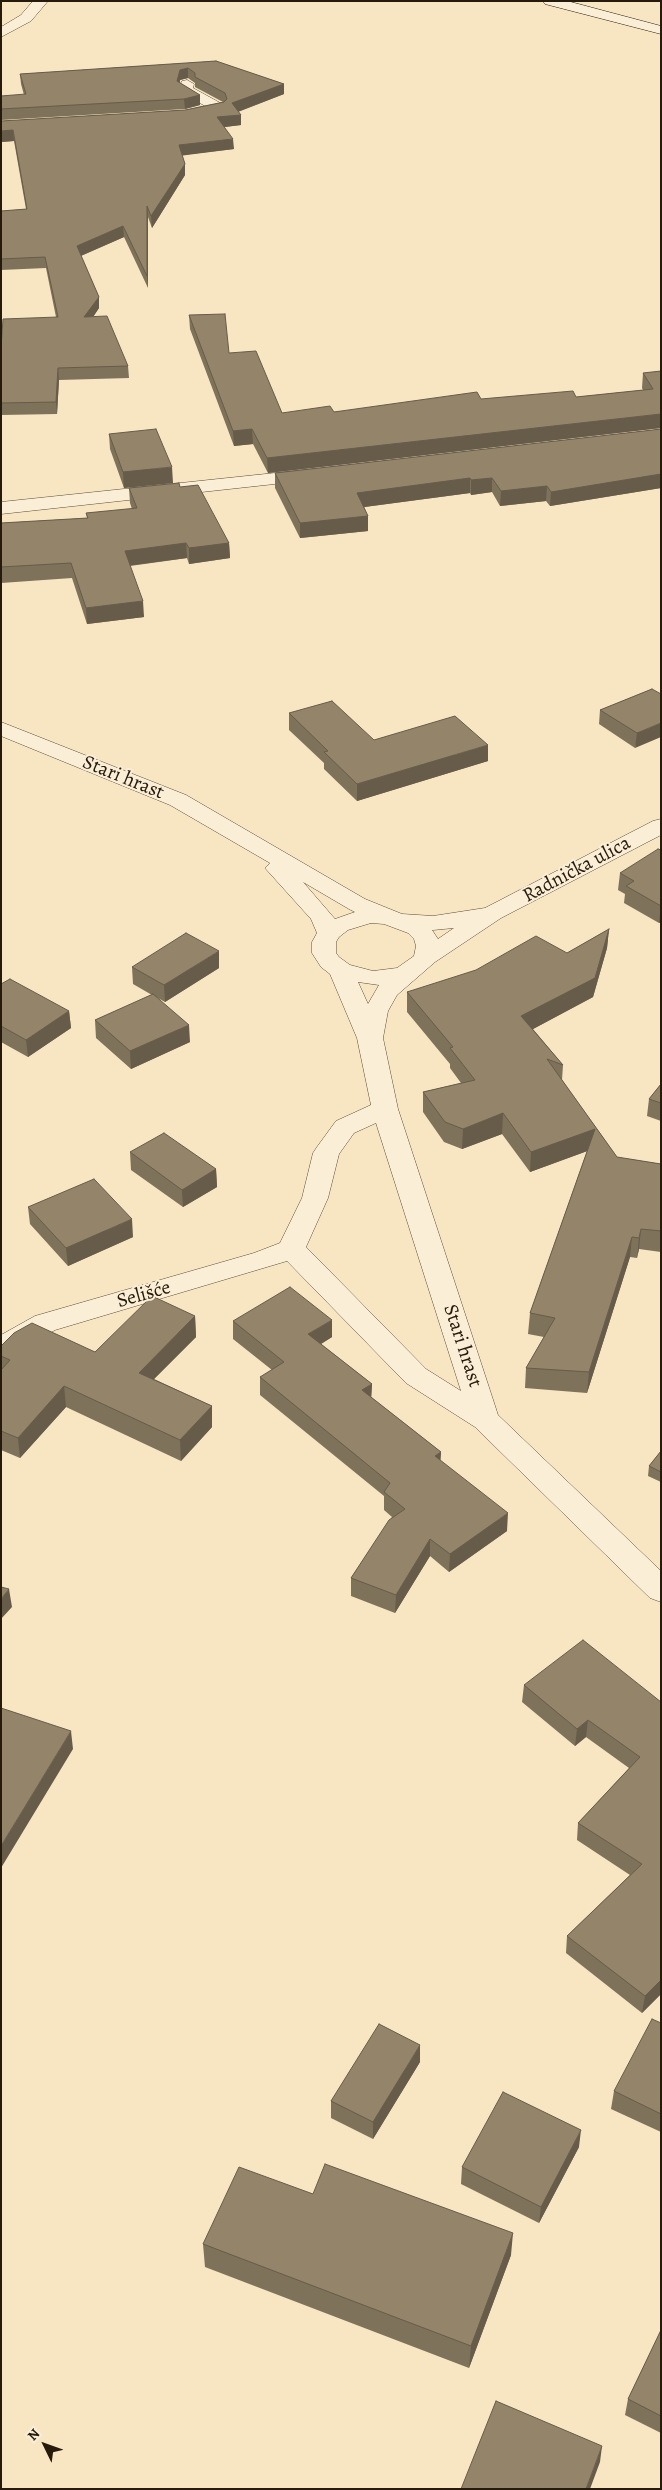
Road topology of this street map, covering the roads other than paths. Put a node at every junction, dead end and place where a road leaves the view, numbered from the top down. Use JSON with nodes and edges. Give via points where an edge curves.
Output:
{"nodes":[{"id":1,"x":41,"y":1,"type":"edge"},
{"id":2,"x":550,"y":1,"type":"edge"},
{"id":3,"x":661,"y":30,"type":"edge"},
{"id":4,"x":1,"y":33,"type":"edge"},
{"id":5,"x":187,"y":84,"type":"edge"},
{"id":6,"x":176,"y":115,"type":"edge"},
{"id":7,"x":335,"y":473,"type":"edge"},
{"id":8,"x":1,"y":508,"type":"edge"},
{"id":9,"x":1,"y":728,"type":"edge"},
{"id":10,"x":661,"y":826,"type":"edge"},
{"id":11,"x":240,"y":836,"type":"junction"},
{"id":12,"x":493,"y":914,"type":"junction"},
{"id":13,"x":396,"y":919,"type":"junction"},
{"id":14,"x":329,"y":932,"type":"junction"},
{"id":15,"x":426,"y":956,"type":"junction"},
{"id":16,"x":341,"y":970,"type":"junction"},
{"id":17,"x":406,"y":973,"type":"junction"},
{"id":18,"x":370,"y":1038,"type":"junction"},
{"id":19,"x":385,"y":1109,"type":"junction"},
{"id":20,"x":291,"y":1248,"type":"junction"},
{"id":21,"x":1,"y":1348,"type":"edge"},
{"id":22,"x":486,"y":1420,"type":"junction"},
{"id":23,"x":661,"y":1590,"type":"edge"}],
"edges":[{"from":1,"to":4,"type":"street","via":[[26,18]]},
{"from":2,"to":3,"type":"street"},
{"from":5,"to":6,"type":"street","via":[[185,90],[219,108],[210,112]]},
{"from":7,"to":8,"type":"street"},
{"from":9,"to":11,"type":"street","name":"Stari hrast","via":[[178,800]]},
{"from":10,"to":12,"type":"street","name":"Radnička ulica"},
{"from":11,"to":13,"type":"street","name":"Stari hrast","via":[[357,904]]},
{"from":11,"to":14,"type":"street","name":"Stari hrast","via":[[287,876],[322,917]]},
{"from":12,"to":13,"type":"street","name":"Radnička ulica","via":[[433,923]]},
{"from":12,"to":15,"type":"street","name":"Radnička ulica"},
{"from":13,"to":14,"type":"street","via":[[354,919]]},
{"from":13,"to":15,"type":"street","via":[[425,936]]},
{"from":14,"to":16,"type":"street","via":[[324,942],[324,953]]},
{"from":15,"to":17,"type":"street"},
{"from":16,"to":17,"type":"street","via":[[374,978]]},
{"from":16,"to":18,"type":"street","name":"Stari hrast"},
{"from":17,"to":18,"type":"street","name":"Stari hrast","via":[[387,991],[376,1011]]},
{"from":18,"to":19,"type":"street","name":"Stari hrast"},
{"from":19,"to":20,"type":"street","via":[[345,1127],[326,1153],[315,1198]]},
{"from":19,"to":22,"type":"street","name":"Stari hrast"},
{"from":20,"to":21,"type":"street","name":"Selišće","via":[[264,1260],[45,1323]]},
{"from":20,"to":22,"type":"street","via":[[416,1376]]},
{"from":22,"to":23,"type":"street","name":"Stari hrast"}]}
